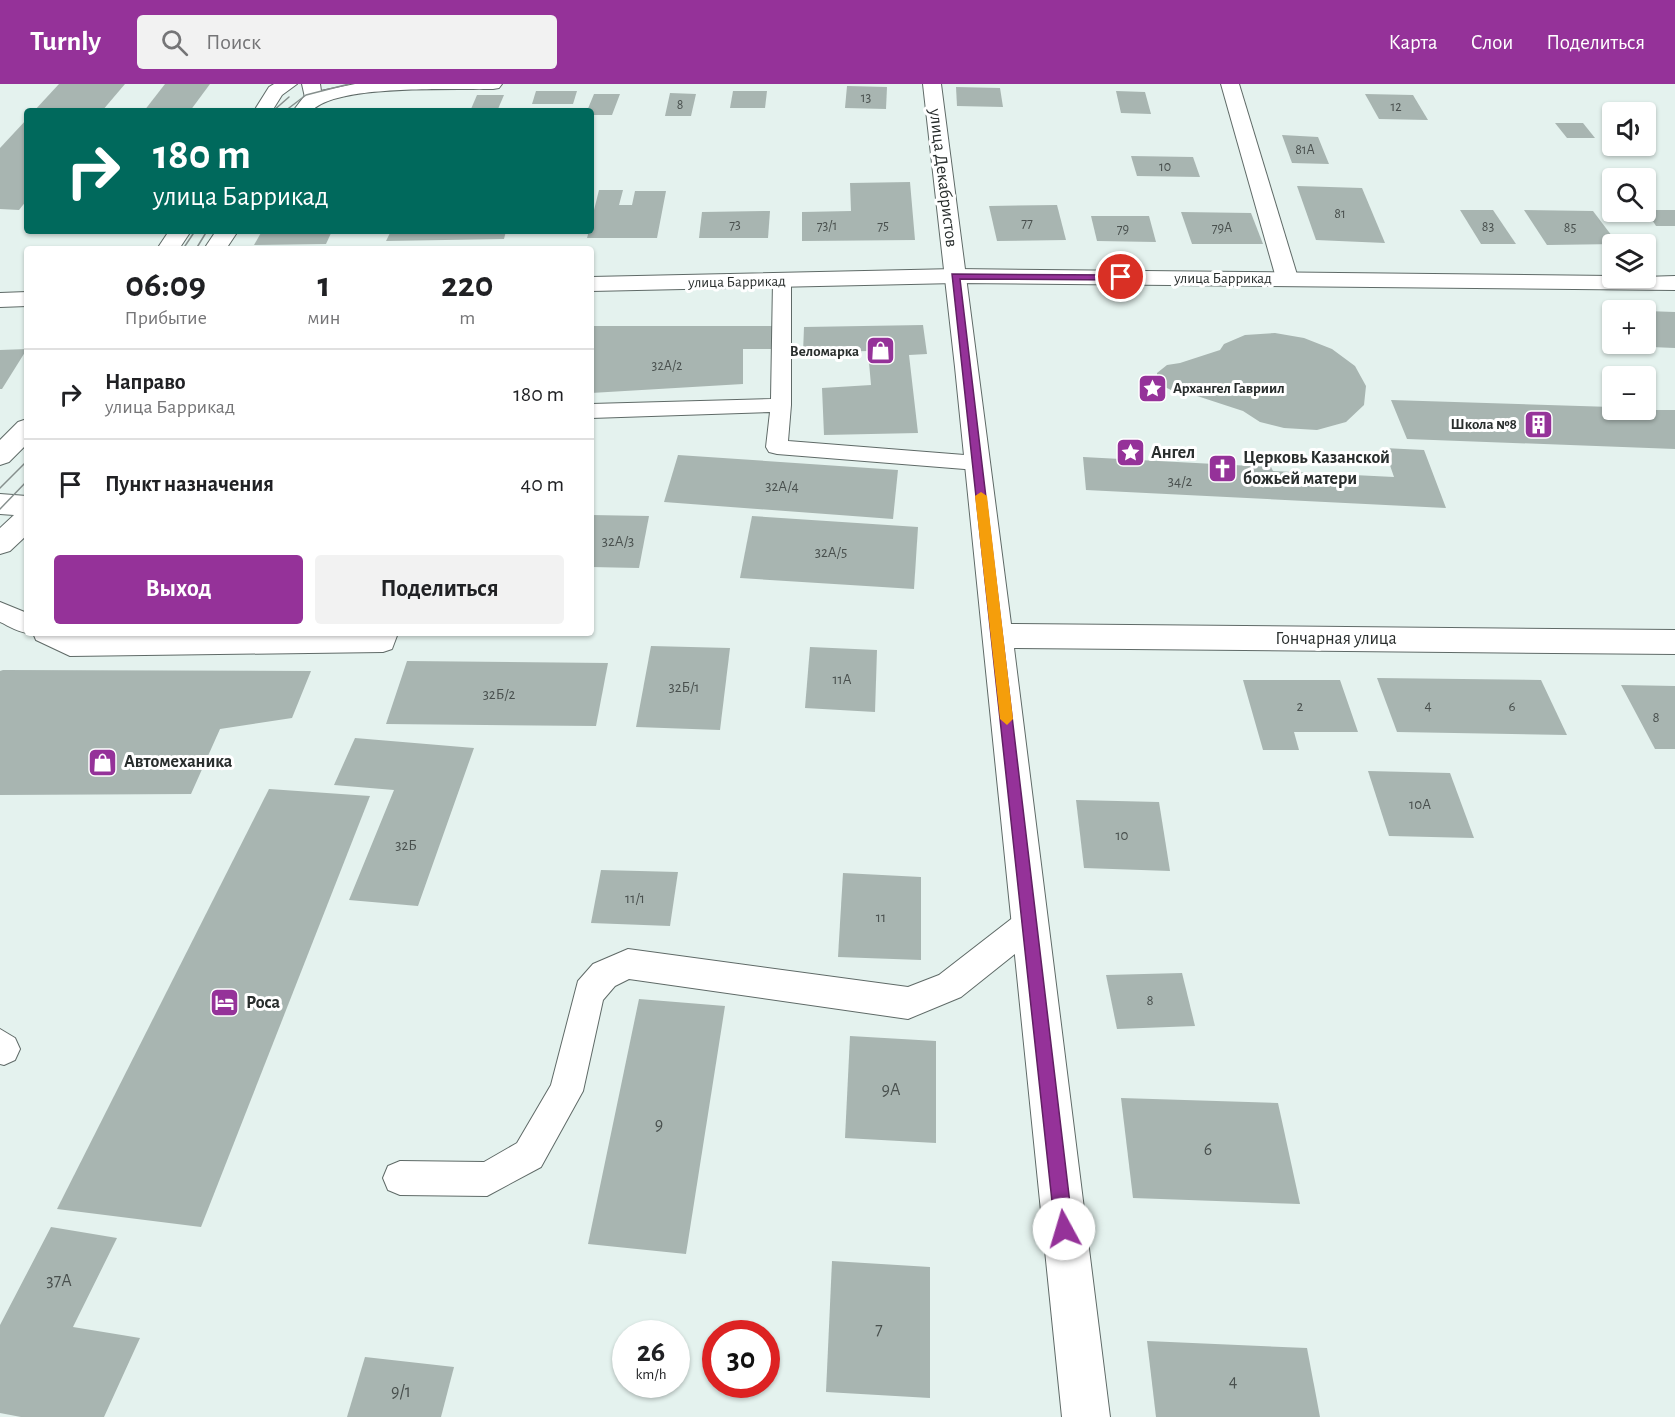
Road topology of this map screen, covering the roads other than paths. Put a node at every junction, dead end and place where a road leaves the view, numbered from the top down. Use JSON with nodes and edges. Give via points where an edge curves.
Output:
{"nodes":[{"id":1,"x":288,"y":84,"type":"edge"},
{"id":2,"x":493,"y":84,"type":"edge"},
{"id":3,"x":932,"y":84,"type":"edge"},
{"id":4,"x":1230,"y":84,"type":"edge"},
{"id":5,"x":309,"y":98,"type":"edge"},
{"id":6,"x":264,"y":108,"type":"edge"},
{"id":7,"x":956,"y":276,"type":"junction"},
{"id":8,"x":1287,"y":278,"type":"junction"},
{"id":9,"x":782,"y":281,"type":"junction"},
{"id":10,"x":1675,"y":283,"type":"edge"},
{"id":11,"x":594,"y":284,"type":"edge"},
{"id":12,"x":24,"y":299,"type":"edge"},
{"id":13,"x":0,"y":300,"type":"edge"},
{"id":14,"x":781,"y":405,"type":"junction"},
{"id":15,"x":594,"y":411,"type":"edge"},
{"id":16,"x":24,"y":431,"type":"edge"},
{"id":17,"x":0,"y":456,"type":"edge"},
{"id":18,"x":977,"y":463,"type":"junction"},
{"id":19,"x":0,"y":504,"type":"edge"},
{"id":20,"x":24,"y":506,"type":"edge"},
{"id":21,"x":24,"y":522,"type":"edge"},
{"id":22,"x":0,"y":544,"type":"edge"},
{"id":23,"x":0,"y":611,"type":"edge"},
{"id":24,"x":24,"y":623,"type":"edge"},
{"id":25,"x":385,"y":636,"type":"edge"},
{"id":26,"x":997,"y":636,"type":"junction"},
{"id":27,"x":74,"y":639,"type":"edge"},
{"id":28,"x":1675,"y":642,"type":"edge"},
{"id":29,"x":1030,"y":923,"type":"junction"},
{"id":30,"x":400,"y":1178,"type":"dead end"},
{"id":31,"x":1086,"y":1417,"type":"edge"}],
"edges":[{"from":1,"to":6,"type":"street","via":[[275,91]]},
{"from":2,"to":5,"type":"street","via":[[378,85]]},
{"from":3,"to":7,"type":"street","name":"улица Декабристов"},
{"from":4,"to":8,"type":"street"},
{"from":7,"to":8,"type":"street","name":"улица Баррикад"},
{"from":7,"to":9,"type":"street","name":"улица Баррикад"},
{"from":7,"to":18,"type":"street","name":"улица Декабристов"},
{"from":8,"to":10,"type":"street","name":"улица Баррикад"},
{"from":9,"to":11,"type":"street","name":"улица Баррикад"},
{"from":9,"to":14,"type":"lane"},
{"from":12,"to":13,"type":"street"},
{"from":14,"to":15,"type":"lane"},
{"from":14,"to":18,"type":"lane","via":[[777,447]]},
{"from":16,"to":17,"type":"street"},
{"from":18,"to":26,"type":"street","name":"улица Декабристов"},
{"from":19,"to":20,"type":"street"},
{"from":21,"to":22,"type":"street"},
{"from":23,"to":24,"type":"lane"},
{"from":25,"to":27,"type":"lane","via":[[383,642]]},
{"from":26,"to":28,"type":"street","name":"Гончарная улица"},
{"from":26,"to":29,"type":"street","name":"улица Декабристов"},
{"from":29,"to":30,"type":"lane","via":[[950,986],[908,1003],[628,964],[604,975],[589,992],[566,1091],[529,1155],[487,1179]]},
{"from":29,"to":31,"type":"street","name":"улица Декабристов"}]}
